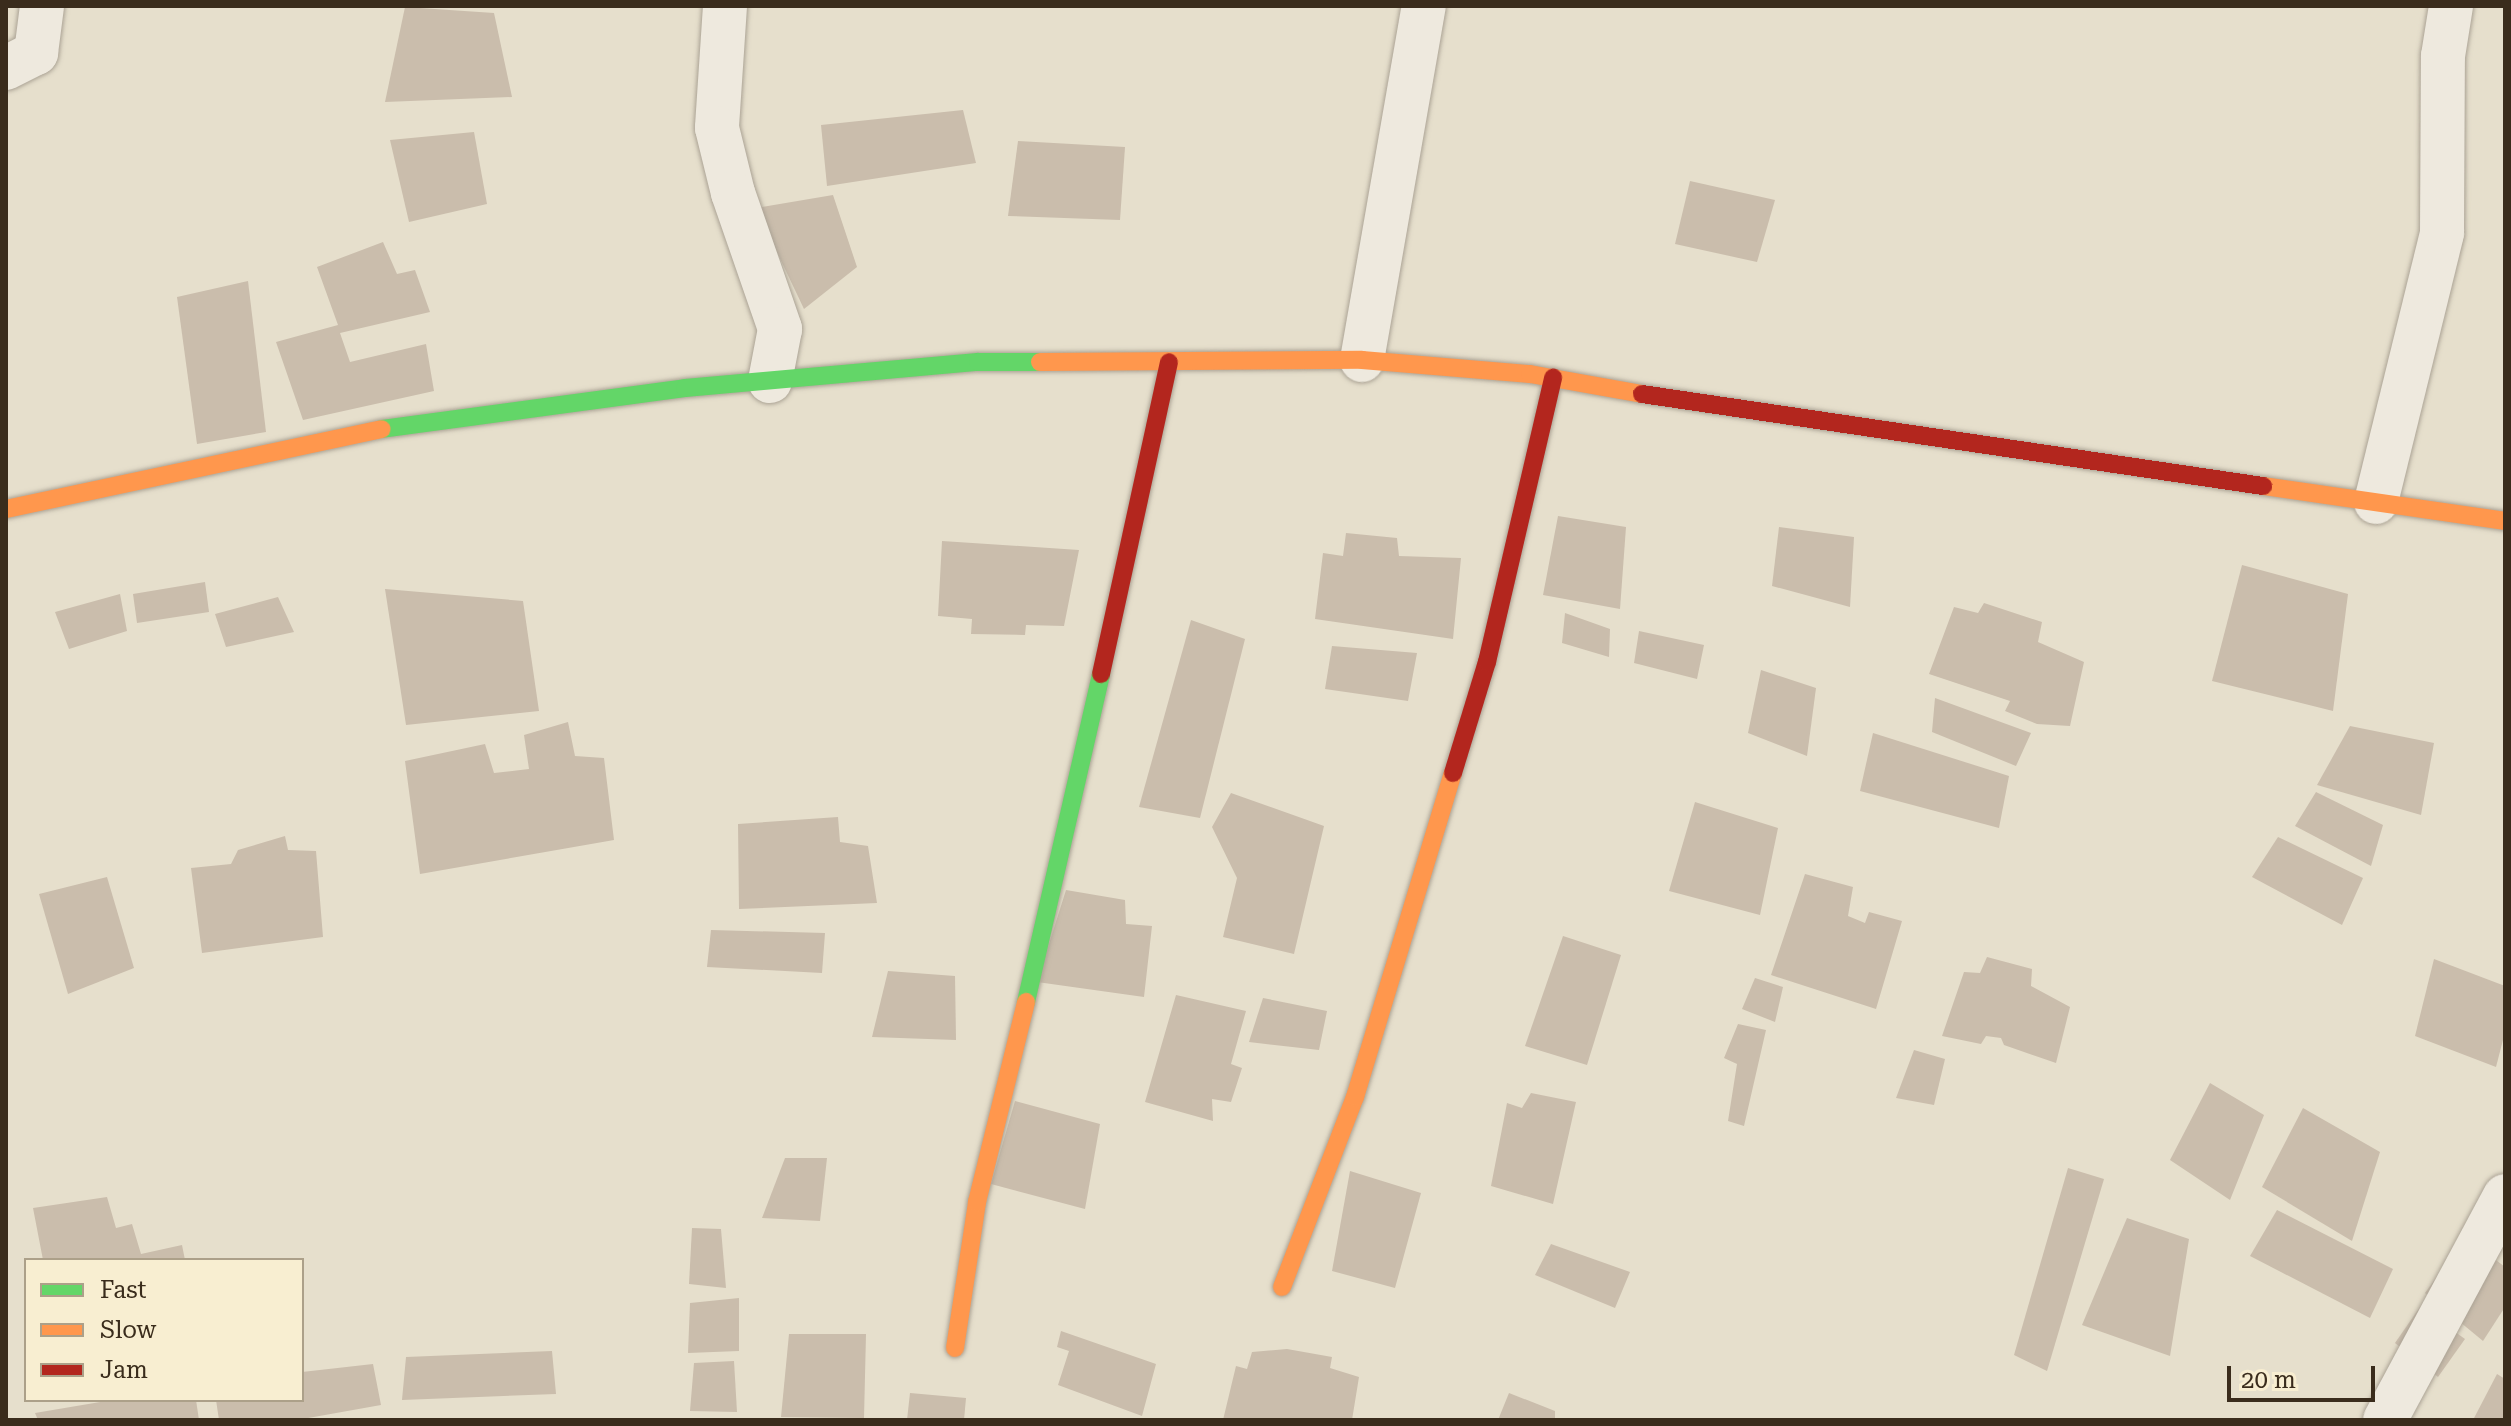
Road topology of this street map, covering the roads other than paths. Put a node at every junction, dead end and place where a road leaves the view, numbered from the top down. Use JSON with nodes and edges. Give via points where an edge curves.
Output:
{"nodes":[{"id":1,"x":42,"y":6,"type":"edge"},
{"id":2,"x":725,"y":6,"type":"edge"},
{"id":3,"x":1424,"y":6,"type":"edge"},
{"id":4,"x":2451,"y":6,"type":"edge"},
{"id":5,"x":6,"y":68,"type":"edge"},
{"id":6,"x":1362,"y":360,"type":"junction"},
{"id":7,"x":1169,"y":362,"type":"junction"},
{"id":8,"x":1553,"y":378,"type":"junction"},
{"id":9,"x":770,"y":381,"type":"junction"},
{"id":10,"x":2376,"y":502,"type":"junction"},
{"id":11,"x":6,"y":509,"type":"edge"},
{"id":12,"x":2505,"y":521,"type":"edge"},
{"id":13,"x":2505,"y":1196,"type":"edge"},
{"id":14,"x":1282,"y":1287,"type":"dead end"},
{"id":15,"x":955,"y":1348,"type":"dead end"},
{"id":16,"x":2385,"y":1420,"type":"edge"}],
"edges":[{"from":1,"to":5,"type":"street","via":[[36,53]]},
{"from":2,"to":9,"type":"street","via":[[717,128],[733,193],[780,329]]},
{"from":3,"to":6,"type":"street"},
{"from":4,"to":10,"type":"street","via":[[2443,56],[2442,233]]},
{"from":6,"to":7,"type":"street"},
{"from":6,"to":8,"type":"street"},
{"from":7,"to":9,"type":"street","via":[[978,362]]},
{"from":7,"to":15,"type":"street","via":[[1068,827],[977,1202]]},
{"from":8,"to":10,"type":"street","via":[[1759,414]]},
{"from":8,"to":14,"type":"street","via":[[1482,677],[1355,1097]]},
{"from":9,"to":11,"type":"street","via":[[372,430]]},
{"from":10,"to":12,"type":"street"},
{"from":13,"to":16,"type":"street"}]}
